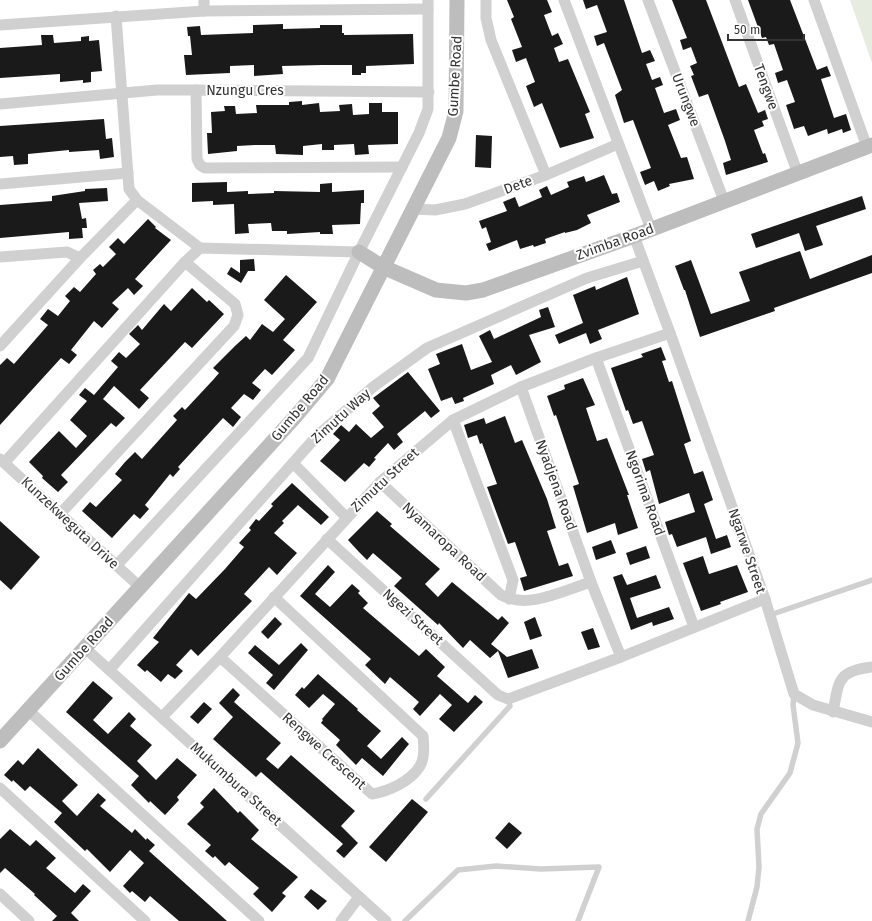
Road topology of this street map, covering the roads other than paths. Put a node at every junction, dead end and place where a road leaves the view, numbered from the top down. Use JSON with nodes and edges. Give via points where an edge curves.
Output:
{"nodes":[{"id":1,"x":457,"y":0,"type":"edge"},
{"id":2,"x":486,"y":0,"type":"edge"},
{"id":3,"x":564,"y":0,"type":"edge"},
{"id":4,"x":648,"y":0,"type":"edge"},
{"id":5,"x":735,"y":0,"type":"edge"},
{"id":6,"x":814,"y":0,"type":"edge"},
{"id":7,"x":428,"y":5,"type":"edge"},
{"id":8,"x":204,"y":6,"type":"edge"},
{"id":9,"x":116,"y":16,"type":"junction"},
{"id":10,"x":0,"y":25,"type":"edge"},
{"id":11,"x":196,"y":90,"type":"junction"},
{"id":12,"x":429,"y":92,"type":"junction"},
{"id":13,"x":123,"y":94,"type":"junction"},
{"id":14,"x":0,"y":104,"type":"edge"},
{"id":15,"x":618,"y":144,"type":"junction"},
{"id":16,"x":869,"y":146,"type":"edge"},
{"id":17,"x":402,"y":167,"type":"junction"},
{"id":18,"x":128,"y":173,"type":"junction"},
{"id":19,"x":798,"y":174,"type":"junction"},
{"id":20,"x":546,"y":175,"type":"junction"},
{"id":21,"x":0,"y":184,"type":"edge"},
{"id":22,"x":137,"y":200,"type":"junction"},
{"id":23,"x":724,"y":201,"type":"junction"},
{"id":24,"x":413,"y":209,"type":"junction"},
{"id":25,"x":651,"y":229,"type":"junction"},
{"id":26,"x":634,"y":236,"type":"junction"},
{"id":27,"x":200,"y":248,"type":"junction"},
{"id":28,"x":359,"y":252,"type":"junction"},
{"id":29,"x":0,"y":258,"type":"edge"},
{"id":30,"x":80,"y":258,"type":"junction"},
{"id":31,"x":643,"y":260,"type":"junction"},
{"id":32,"x":185,"y":262,"type":"junction"},
{"id":33,"x":383,"y":267,"type":"junction"},
{"id":34,"x":670,"y":333,"type":"junction"},
{"id":35,"x":0,"y":346,"type":"edge"},
{"id":36,"x":596,"y":358,"type":"junction"},
{"id":37,"x":520,"y":387,"type":"junction"},
{"id":38,"x":453,"y":420,"type":"junction"},
{"id":39,"x":2,"y":460,"type":"edge"},
{"id":40,"x":293,"y":463,"type":"junction"},
{"id":41,"x":380,"y":482,"type":"junction"},
{"id":42,"x":60,"y":514,"type":"junction"},
{"id":43,"x":346,"y":517,"type":"junction"},
{"id":44,"x":327,"y":539,"type":"junction"},
{"id":45,"x":116,"y":566,"type":"junction"},
{"id":46,"x":872,"y":580,"type":"edge"},
{"id":47,"x":591,"y":582,"type":"junction"},
{"id":48,"x":140,"y":587,"type":"junction"},
{"id":49,"x":274,"y":597,"type":"junction"},
{"id":50,"x":765,"y":599,"type":"junction"},
{"id":51,"x":510,"y":600,"type":"junction"},
{"id":52,"x":770,"y":615,"type":"junction"},
{"id":53,"x":694,"y":627,"type":"junction"},
{"id":54,"x":85,"y":648,"type":"junction"},
{"id":55,"x":622,"y":657,"type":"junction"},
{"id":56,"x":220,"y":658,"type":"junction"},
{"id":57,"x":872,"y":667,"type":"edge"},
{"id":58,"x":110,"y":669,"type":"junction"},
{"id":59,"x":794,"y":694,"type":"junction"},
{"id":60,"x":503,"y":697,"type":"junction"},
{"id":61,"x":28,"y":710,"type":"junction"},
{"id":62,"x":833,"y":712,"type":"junction"},
{"id":63,"x":162,"y":717,"type":"junction"},
{"id":64,"x":872,"y":722,"type":"edge"},
{"id":65,"x":0,"y":741,"type":"edge"},
{"id":66,"x":0,"y":788,"type":"edge"},
{"id":67,"x":426,"y":799,"type":"dead end"},
{"id":68,"x":0,"y":894,"type":"edge"},
{"id":69,"x":359,"y":897,"type":"junction"},
{"id":70,"x":30,"y":921,"type":"edge"},
{"id":71,"x":145,"y":921,"type":"edge"},
{"id":72,"x":259,"y":921,"type":"edge"},
{"id":73,"x":341,"y":921,"type":"edge"},
{"id":74,"x":386,"y":921,"type":"edge"},
{"id":75,"x":405,"y":921,"type":"edge"},
{"id":76,"x":578,"y":921,"type":"edge"},
{"id":77,"x":748,"y":921,"type":"edge"}],
"edges":[{"from":1,"to":24,"type":"street","name":"Gumbe Road","via":[[456,111],[449,138]]},
{"from":2,"to":20,"type":"street","via":[[486,18],[491,40]]},
{"from":3,"to":15,"type":"street"},
{"from":4,"to":23,"type":"street","name":"Urungwe"},
{"from":5,"to":19,"type":"street","name":"Tengwe"},
{"from":6,"to":16,"type":"street"},
{"from":7,"to":8,"type":"street"},
{"from":7,"to":12,"type":"street"},
{"from":8,"to":9,"type":"street"},
{"from":9,"to":10,"type":"street"},
{"from":9,"to":13,"type":"street"},
{"from":11,"to":12,"type":"street","name":"Nzungu Cres"},
{"from":11,"to":13,"type":"street","via":[[157,90]]},
{"from":11,"to":17,"type":"street","name":"Nzungu Cres","via":[[197,159],[205,168]]},
{"from":12,"to":17,"type":"street","via":[[428,109]]},
{"from":13,"to":14,"type":"street"},
{"from":13,"to":18,"type":"street"},
{"from":15,"to":20,"type":"street","name":"Dete"},
{"from":15,"to":25,"type":"street"},
{"from":16,"to":19,"type":"street","name":"Zvimba Road"},
{"from":17,"to":28,"type":"street"},
{"from":18,"to":21,"type":"street"},
{"from":18,"to":22,"type":"street","via":[[129,189]]},
{"from":19,"to":23,"type":"street","name":"Zvimba Road"},
{"from":20,"to":24,"type":"street","name":"Dete","via":[[465,204],[435,210]]},
{"from":22,"to":27,"type":"street"},
{"from":22,"to":30,"type":"street"},
{"from":23,"to":25,"type":"street","name":"Zvimba Road"},
{"from":24,"to":33,"type":"street","name":"Gumbe Road"},
{"from":25,"to":26,"type":"street","name":"Zvimba Road"},
{"from":26,"to":31,"type":"street","name":"Ngarwe Street"},
{"from":26,"to":33,"type":"street","name":"Zvimba Road","via":[[483,290],[466,293],[436,290]]},
{"from":27,"to":28,"type":"street"},
{"from":27,"to":32,"type":"street"},
{"from":28,"to":33,"type":"street","name":"Zvimba Road"},
{"from":28,"to":45,"type":"street","via":[[308,358]]},
{"from":29,"to":30,"type":"street","via":[[67,252]]},
{"from":30,"to":35,"type":"street"},
{"from":31,"to":34,"type":"street","name":"Ngarwe Street"},
{"from":31,"to":40,"type":"street","name":"Zimutu Way","via":[[587,278],[427,348],[373,387],[316,437]]},
{"from":32,"to":39,"type":"street"},
{"from":32,"to":42,"type":"street","via":[[235,304],[238,315],[234,326]]},
{"from":33,"to":48,"type":"street","name":"Gumbe Road","via":[[327,379]]},
{"from":34,"to":36,"type":"street","name":"Zimutu Street"},
{"from":34,"to":50,"type":"street","name":"Ngarwe Street"},
{"from":36,"to":37,"type":"street","name":"Zimutu Street"},
{"from":36,"to":53,"type":"street","name":"Ngorima Road"},
{"from":37,"to":38,"type":"street","name":"Zimutu Street"},
{"from":37,"to":47,"type":"street","name":"Nyadjena Road"},
{"from":38,"to":41,"type":"street","name":"Zimutu Street"},
{"from":38,"to":51,"type":"street","via":[[513,580]]},
{"from":39,"to":42,"type":"street","name":"Kunzekweguta Drive"},
{"from":40,"to":43,"type":"street"},
{"from":40,"to":58,"type":"street","name":"Zimutu Way"},
{"from":41,"to":43,"type":"street","name":"Zimutu Street"},
{"from":41,"to":51,"type":"street","name":"Nyamaropa Road","via":[[501,595]]},
{"from":42,"to":45,"type":"street","name":"Kunzekweguta Drive"},
{"from":43,"to":44,"type":"street","name":"Zimutu Street"},
{"from":44,"to":49,"type":"street","name":"Zimutu Street"},
{"from":44,"to":60,"type":"street","name":"Ngezi Street"},
{"from":45,"to":48,"type":"street","name":"Kunzekweguta Drive"},
{"from":46,"to":52,"type":"lane"},
{"from":47,"to":51,"type":"street","via":[[541,598],[522,602]]},
{"from":47,"to":55,"type":"street","name":"Nyadjena Road"},
{"from":48,"to":54,"type":"street","name":"Gumbe Road"},
{"from":49,"to":56,"type":"street","name":"Zimutu Street"},
{"from":49,"to":56,"type":"street","name":"Rengwe Crescent","via":[[423,736],[424,753],[420,766],[398,785],[372,794]]},
{"from":50,"to":52,"type":"street"},
{"from":50,"to":53,"type":"street","name":"Ngarwe Street"},
{"from":52,"to":59,"type":"street"},
{"from":53,"to":55,"type":"street","name":"Ngarwe Street"},
{"from":54,"to":58,"type":"street","name":"Mukumbura Street"},
{"from":54,"to":61,"type":"street","name":"Gumbe Road"},
{"from":55,"to":60,"type":"street","name":"Ngarwe Street"},
{"from":56,"to":63,"type":"street","name":"Zimutu Street"},
{"from":57,"to":62,"type":"street","via":[[858,668],[838,682]]},
{"from":58,"to":63,"type":"street","name":"Mukumbura Street"},
{"from":59,"to":62,"type":"street","via":[[813,705]]},
{"from":59,"to":77,"type":"lane","via":[[798,743],[790,773],[761,814],[757,829],[759,874]]},
{"from":60,"to":67,"type":"lane","via":[[510,706]]},
{"from":61,"to":65,"type":"street","name":"Gumbe Road"},
{"from":61,"to":72,"type":"street"},
{"from":62,"to":64,"type":"street"},
{"from":63,"to":69,"type":"street","name":"Mukumbura Street"},
{"from":66,"to":71,"type":"street"},
{"from":68,"to":70,"type":"street"},
{"from":69,"to":73,"type":"street"},
{"from":69,"to":74,"type":"street","name":"Mukumbura Street"},
{"from":75,"to":76,"type":"lane","via":[[458,870],[496,866],[541,869],[599,867]]}]}
